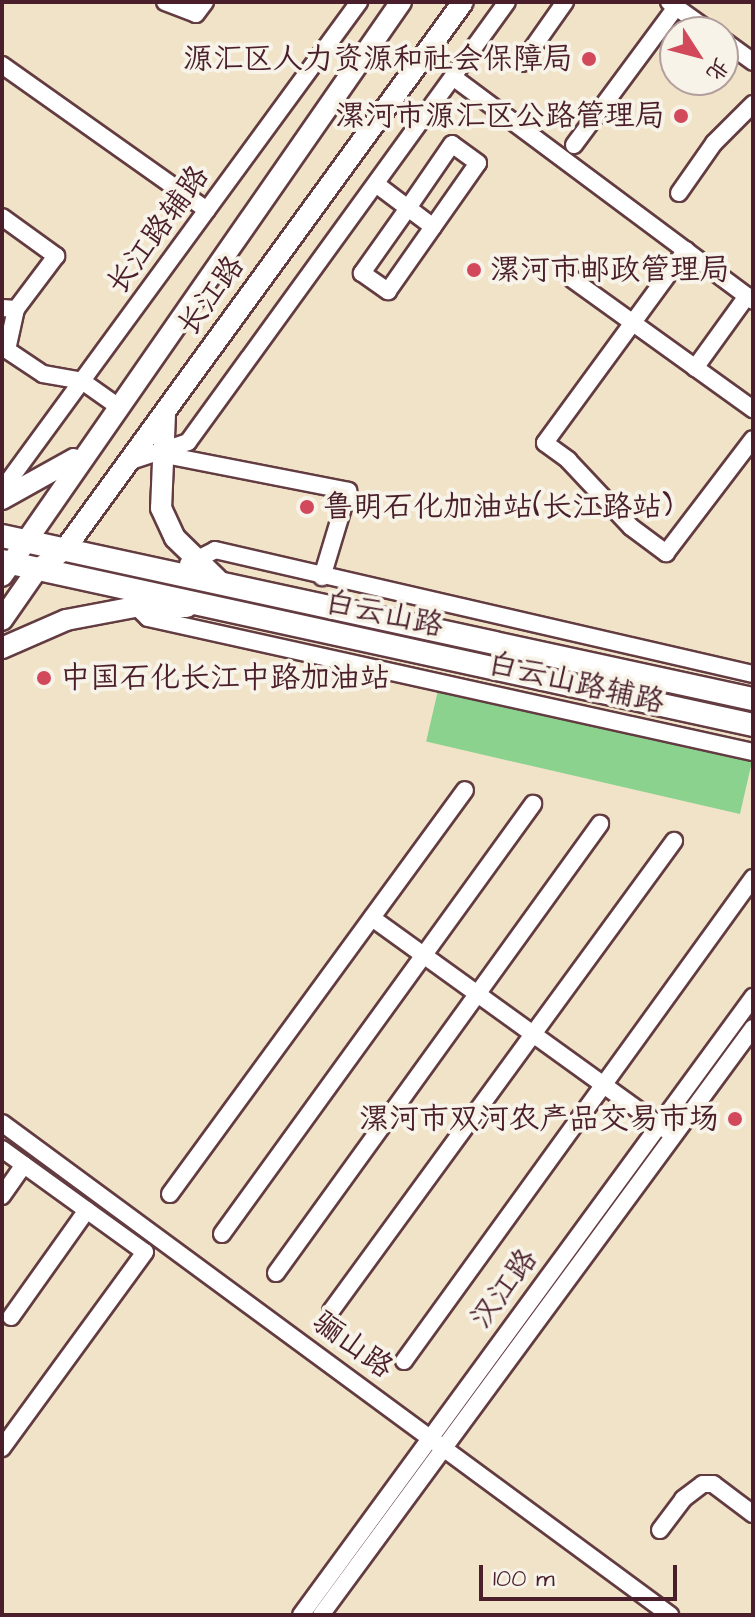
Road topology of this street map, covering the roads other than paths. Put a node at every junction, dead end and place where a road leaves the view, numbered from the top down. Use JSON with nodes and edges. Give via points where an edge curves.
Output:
{"nodes":[{"id":1,"x":165,"y":2,"type":"edge"},
{"id":2,"x":205,"y":2,"type":"edge"},
{"id":3,"x":359,"y":2,"type":"edge"},
{"id":4,"x":401,"y":2,"type":"edge"},
{"id":5,"x":463,"y":2,"type":"edge"},
{"id":6,"x":507,"y":2,"type":"edge"},
{"id":7,"x":565,"y":2,"type":"edge"},
{"id":8,"x":673,"y":4,"type":"edge"},
{"id":9,"x":689,"y":16,"type":"edge"},
{"id":10,"x":522,"y":63,"type":"dead end"},
{"id":11,"x":2,"y":65,"type":"edge"},
{"id":12,"x":453,"y":77,"type":"junction"},
{"id":13,"x":753,"y":104,"type":"edge"},
{"id":14,"x":574,"y":145,"type":"dead end"},
{"id":15,"x":376,"y":184,"type":"junction"},
{"id":16,"x":679,"y":193,"type":"dead end"},
{"id":17,"x":408,"y":208,"type":"junction"},
{"id":18,"x":207,"y":210,"type":"junction"},
{"id":19,"x":2,"y":217,"type":"edge"},
{"id":20,"x":433,"y":227,"type":"junction"},
{"id":21,"x":686,"y":250,"type":"junction"},
{"id":22,"x":572,"y":279,"type":"dead end"},
{"id":23,"x":750,"y":298,"type":"edge"},
{"id":24,"x":9,"y":308,"type":"edge"},
{"id":25,"x":633,"y":323,"type":"junction"},
{"id":26,"x":695,"y":368,"type":"junction"},
{"id":27,"x":82,"y":381,"type":"junction"},
{"id":28,"x":116,"y":405,"type":"junction"},
{"id":29,"x":753,"y":409,"type":"edge"},
{"id":30,"x":165,"y":410,"type":"junction"},
{"id":31,"x":753,"y":439,"type":"edge"},
{"id":32,"x":84,"y":453,"type":"junction"},
{"id":33,"x":160,"y":454,"type":"junction"},
{"id":34,"x":131,"y":461,"type":"junction"},
{"id":35,"x":2,"y":490,"type":"edge"},
{"id":36,"x":2,"y":499,"type":"edge"},
{"id":37,"x":2,"y":536,"type":"edge"},
{"id":38,"x":24,"y":541,"type":"junction"},
{"id":39,"x":65,"y":549,"type":"junction"},
{"id":40,"x":184,"y":566,"type":"junction"},
{"id":41,"x":5,"y":567,"type":"edge"},
{"id":42,"x":36,"y":571,"type":"junction"},
{"id":43,"x":322,"y":577,"type":"junction"},
{"id":44,"x":119,"y":586,"type":"junction"},
{"id":45,"x":135,"y":607,"type":"junction"},
{"id":46,"x":210,"y":607,"type":"junction"},
{"id":47,"x":2,"y":620,"type":"edge"},
{"id":48,"x":2,"y":648,"type":"edge"},
{"id":49,"x":753,"y":674,"type":"edge"},
{"id":50,"x":753,"y":699,"type":"edge"},
{"id":51,"x":753,"y":725,"type":"edge"},
{"id":52,"x":753,"y":752,"type":"edge"},
{"id":53,"x":465,"y":790,"type":"dead end"},
{"id":54,"x":533,"y":804,"type":"dead end"},
{"id":55,"x":600,"y":824,"type":"dead end"},
{"id":56,"x":674,"y":841,"type":"dead end"},
{"id":57,"x":753,"y":878,"type":"edge"},
{"id":58,"x":372,"y":918,"type":"junction"},
{"id":59,"x":424,"y":956,"type":"junction"},
{"id":60,"x":477,"y":994,"type":"junction"},
{"id":61,"x":753,"y":997,"type":"edge"},
{"id":62,"x":753,"y":1028,"type":"edge"},
{"id":63,"x":534,"y":1035,"type":"junction"},
{"id":64,"x":603,"y":1085,"type":"junction"},
{"id":65,"x":2,"y":1123,"type":"edge"},
{"id":66,"x":659,"y":1125,"type":"junction"},
{"id":67,"x":674,"y":1137,"type":"junction"},
{"id":68,"x":2,"y":1149,"type":"edge"},
{"id":69,"x":24,"y":1165,"type":"junction"},
{"id":70,"x":170,"y":1194,"type":"dead end"},
{"id":71,"x":2,"y":1196,"type":"edge"},
{"id":72,"x":87,"y":1210,"type":"junction"},
{"id":73,"x":222,"y":1234,"type":"dead end"},
{"id":74,"x":276,"y":1273,"type":"dead end"},
{"id":75,"x":331,"y":1311,"type":"dead end"},
{"id":76,"x":11,"y":1317,"type":"dead end"},
{"id":77,"x":404,"y":1361,"type":"dead end"},
{"id":78,"x":437,"y":1441,"type":"junction"},
{"id":79,"x":2,"y":1448,"type":"edge"},
{"id":80,"x":753,"y":1514,"type":"edge"},
{"id":81,"x":660,"y":1530,"type":"dead end"},
{"id":82,"x":301,"y":1615,"type":"edge"},
{"id":83,"x":321,"y":1615,"type":"edge"},
{"id":84,"x":670,"y":1615,"type":"edge"}],
"edges":[{"from":1,"to":2,"type":"street","via":[[196,14]]},
{"from":3,"to":18,"type":"street","name":"长江路辅路"},
{"from":4,"to":28,"type":"main road","name":"长江路"},
{"from":5,"to":30,"type":"main road","name":"长江路"},
{"from":6,"to":12,"type":"street"},
{"from":7,"to":10,"type":"street"},
{"from":8,"to":9,"type":"street"},
{"from":8,"to":14,"type":"street"},
{"from":11,"to":18,"type":"street"},
{"from":12,"to":15,"type":"street"},
{"from":12,"to":21,"type":"street"},
{"from":13,"to":16,"type":"street","via":[[714,143]]},
{"from":15,"to":17,"type":"street"},
{"from":15,"to":33,"type":"street","via":[[188,442]]},
{"from":17,"to":20,"type":"street"},
{"from":17,"to":20,"type":"street","via":[[452,144],[465,153],[478,163]]},
{"from":17,"to":20,"type":"street","via":[[362,273],[388,291]]},
{"from":18,"to":27,"type":"street","name":"长江路辅路"},
{"from":19,"to":24,"type":"street","via":[[56,256]]},
{"from":21,"to":23,"type":"street"},
{"from":21,"to":25,"type":"street"},
{"from":22,"to":25,"type":"street"},
{"from":23,"to":26,"type":"street"},
{"from":24,"to":27,"type":"street","via":[[7,350],[43,374]]},
{"from":25,"to":26,"type":"street"},
{"from":25,"to":31,"type":"street","via":[[545,443],[631,527],[666,553]]},
{"from":26,"to":29,"type":"street"},
{"from":27,"to":28,"type":"street"},
{"from":27,"to":35,"type":"street","name":"长江路辅路"},
{"from":28,"to":32,"type":"main road","name":"长江路"},
{"from":30,"to":33,"type":"main road"},
{"from":30,"to":34,"type":"main road","name":"长江路"},
{"from":32,"to":36,"type":"main road","via":[[33,487]]},
{"from":32,"to":38,"type":"main road","name":"长江路"},
{"from":33,"to":34,"type":"street"},
{"from":33,"to":40,"type":"main road","via":[[161,508]]},
{"from":33,"to":43,"type":"street","via":[[348,491]]},
{"from":34,"to":39,"type":"main road","name":"长江路"},
{"from":37,"to":38,"type":"highway","name":"白云山路"},
{"from":38,"to":39,"type":"highway","name":"白云山路"},
{"from":38,"to":41,"type":"main road","name":"长江路"},
{"from":38,"to":42,"type":"main road"},
{"from":39,"to":40,"type":"highway","name":"白云山路"},
{"from":39,"to":42,"type":"main road","name":"长江路"},
{"from":40,"to":43,"type":"street","name":"白云山路辅路","via":[[215,550]]},
{"from":40,"to":50,"type":"highway","name":"白云山路","via":[[218,580]]},
{"from":41,"to":42,"type":"highway","name":"白云山路"},
{"from":42,"to":44,"type":"highway","name":"白云山路"},
{"from":42,"to":47,"type":"main road","name":"长江路"},
{"from":43,"to":49,"type":"street","name":"白云山路辅路"},
{"from":44,"to":45,"type":"street","name":"白云山路辅路"},
{"from":44,"to":46,"type":"highway","name":"白云山路"},
{"from":45,"to":46,"type":"main road"},
{"from":45,"to":48,"type":"main road","via":[[66,620]]},
{"from":45,"to":52,"type":"street","name":"白云山路辅路","via":[[148,618]]},
{"from":46,"to":51,"type":"highway","name":"白云山路"},
{"from":53,"to":58,"type":"street"},
{"from":54,"to":59,"type":"street"},
{"from":55,"to":60,"type":"street"},
{"from":56,"to":63,"type":"street"},
{"from":57,"to":64,"type":"street"},
{"from":58,"to":59,"type":"street"},
{"from":58,"to":70,"type":"street"},
{"from":59,"to":60,"type":"street"},
{"from":59,"to":73,"type":"street"},
{"from":60,"to":63,"type":"street"},
{"from":60,"to":74,"type":"street"},
{"from":61,"to":66,"type":"street","name":"汉江路"},
{"from":62,"to":67,"type":"street","name":"汉江路"},
{"from":63,"to":64,"type":"street"},
{"from":63,"to":75,"type":"street"},
{"from":64,"to":66,"type":"street"},
{"from":64,"to":77,"type":"street"},
{"from":65,"to":78,"type":"street","name":"骊山路"},
{"from":66,"to":67,"type":"street"},
{"from":66,"to":78,"type":"street","name":"汉江路"},
{"from":67,"to":78,"type":"street","name":"汉江路"},
{"from":68,"to":69,"type":"street"},
{"from":69,"to":71,"type":"street"},
{"from":69,"to":72,"type":"street"},
{"from":72,"to":76,"type":"street"},
{"from":72,"to":79,"type":"street","via":[[145,1252]]},
{"from":78,"to":82,"type":"street","name":"汉江路"},
{"from":78,"to":83,"type":"street","name":"汉江路"},
{"from":78,"to":84,"type":"street","name":"骊山路"},
{"from":80,"to":81,"type":"street","via":[[713,1484],[703,1484],[683,1499]]}]}
